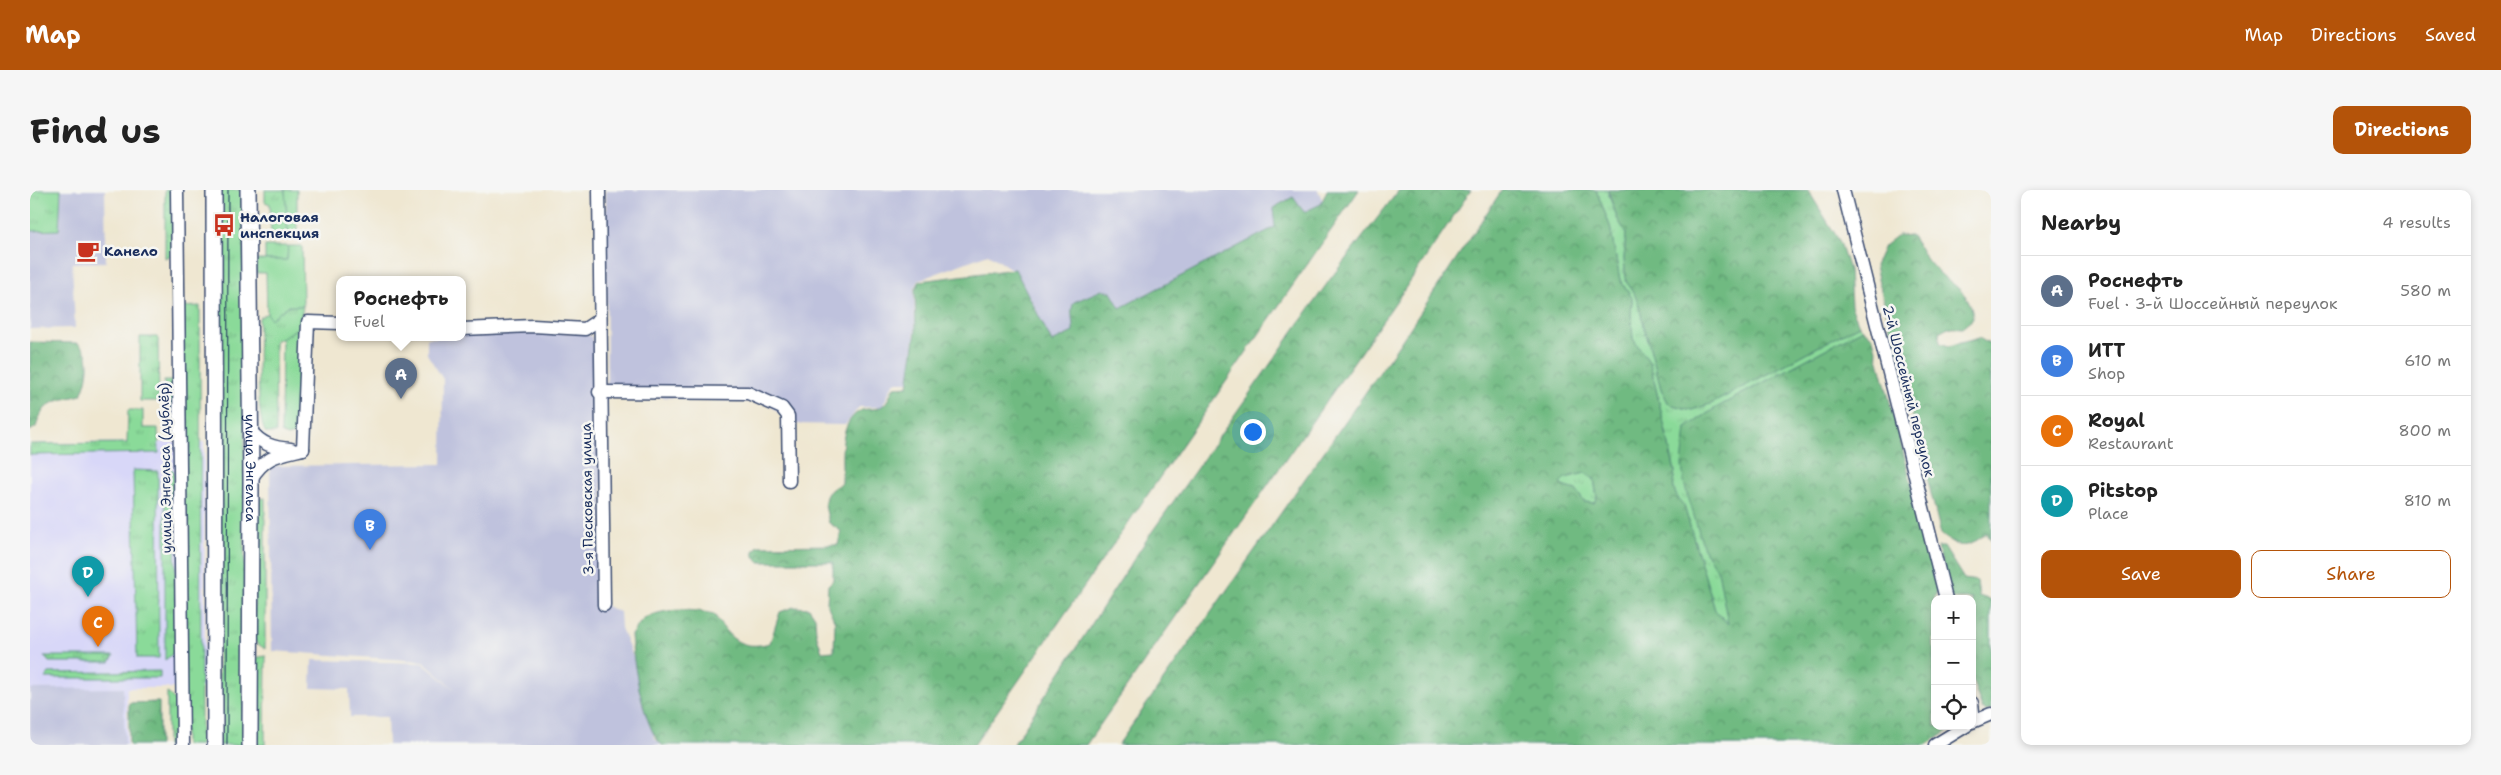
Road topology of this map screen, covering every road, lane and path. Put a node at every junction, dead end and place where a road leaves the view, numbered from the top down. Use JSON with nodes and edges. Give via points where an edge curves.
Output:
{"nodes":[{"id":1,"x":177,"y":190,"type":"edge"},
{"id":2,"x":214,"y":190,"type":"edge"},
{"id":3,"x":248,"y":190,"type":"edge"},
{"id":4,"x":599,"y":190,"type":"edge"},
{"id":5,"x":1842,"y":190,"type":"edge"},
{"id":6,"x":600,"y":319,"type":"junction"},
{"id":7,"x":336,"y":324,"type":"edge"},
{"id":8,"x":466,"y":329,"type":"edge"},
{"id":9,"x":599,"y":392,"type":"junction"},
{"id":10,"x":250,"y":430,"type":"junction"},
{"id":11,"x":303,"y":449,"type":"junction"},
{"id":12,"x":251,"y":479,"type":"junction"},
{"id":13,"x":789,"y":481,"type":"dead end"},
{"id":14,"x":1945,"y":595,"type":"edge"},
{"id":15,"x":604,"y":605,"type":"dead end"},
{"id":16,"x":1991,"y":714,"type":"edge"},
{"id":17,"x":1976,"y":721,"type":"edge"},
{"id":18,"x":1960,"y":730,"type":"edge"},
{"id":19,"x":183,"y":745,"type":"edge"},
{"id":20,"x":215,"y":745,"type":"edge"},
{"id":21,"x":250,"y":745,"type":"edge"},
{"id":22,"x":1935,"y":745,"type":"edge"}],
"edges":[{"from":1,"to":19,"type":"street","name":"улица Энгельса (дублёр)"},
{"from":2,"to":20,"type":"main road"},
{"from":3,"to":10,"type":"main road","name":"улица Энгельса"},
{"from":4,"to":6,"type":"street","name":"3-я Песковская улица"},
{"from":5,"to":14,"type":"street","name":"2-й Шоссейный переулок"},
{"from":6,"to":8,"type":"street","via":[[585,329],[514,326]]},
{"from":6,"to":9,"type":"street","name":"3-я Песковская улица"},
{"from":7,"to":11,"type":"street","via":[[308,322]]},
{"from":9,"to":13,"type":"street","via":[[748,393],[782,408],[788,416]]},
{"from":9,"to":15,"type":"street","name":"3-я Песковская улица"},
{"from":10,"to":11,"type":"street","via":[[257,438],[276,448]]},
{"from":10,"to":12,"type":"main road","name":"улица Энгельса"},
{"from":11,"to":12,"type":"street","via":[[270,457]]},
{"from":12,"to":21,"type":"main road","name":"улица Энгельса"},
{"from":16,"to":17,"type":"street"},
{"from":18,"to":22,"type":"street"}]}
